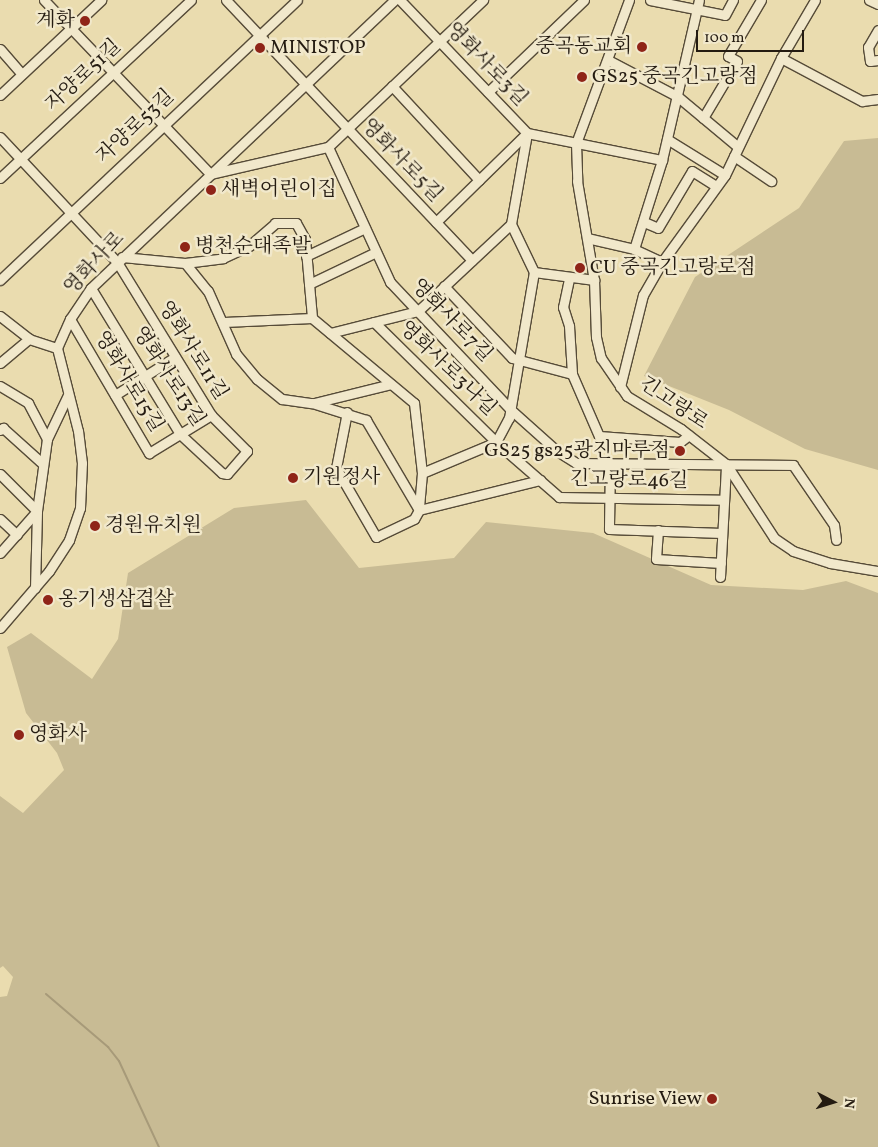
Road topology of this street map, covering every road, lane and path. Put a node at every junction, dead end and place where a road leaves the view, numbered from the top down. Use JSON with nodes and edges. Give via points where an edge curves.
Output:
{"nodes":[{"id":1,"x":44,"y":0,"type":"edge"},
{"id":2,"x":100,"y":0,"type":"edge"},
{"id":3,"x":191,"y":0,"type":"edge"},
{"id":4,"x":226,"y":0,"type":"edge"},
{"id":5,"x":296,"y":0,"type":"edge"},
{"id":6,"x":394,"y":0,"type":"edge"},
{"id":7,"x":400,"y":0,"type":"edge"},
{"id":8,"x":483,"y":0,"type":"edge"},
{"id":9,"x":584,"y":0,"type":"edge"},
{"id":10,"x":629,"y":0,"type":"edge"},
{"id":11,"x":650,"y":0,"type":"edge"},
{"id":12,"x":733,"y":0,"type":"edge"},
{"id":13,"x":761,"y":0,"type":"edge"},
{"id":14,"x":815,"y":0,"type":"edge"},
{"id":15,"x":869,"y":0,"type":"edge"},
{"id":16,"x":878,"y":4,"type":"edge"},
{"id":17,"x":698,"y":5,"type":"edge"},
{"id":18,"x":71,"y":28,"type":"junction"},
{"id":19,"x":878,"y":30,"type":"edge"},
{"id":20,"x":259,"y":36,"type":"junction"},
{"id":21,"x":439,"y":41,"type":"junction"},
{"id":22,"x":0,"y":49,"type":"edge"},
{"id":23,"x":781,"y":58,"type":"junction"},
{"id":24,"x":608,"y":60,"type":"junction"},
{"id":25,"x":878,"y":60,"type":"edge"},
{"id":26,"x":114,"y":73,"type":"junction"},
{"id":27,"x":22,"y":74,"type":"junction"},
{"id":28,"x":304,"y":85,"type":"junction"},
{"id":29,"x":392,"y":86,"type":"junction"},
{"id":30,"x":488,"y":92,"type":"junction"},
{"id":31,"x":0,"y":95,"type":"edge"},
{"id":32,"x":677,"y":96,"type":"junction"},
{"id":33,"x":878,"y":99,"type":"edge"},
{"id":34,"x":703,"y":118,"type":"junction"},
{"id":35,"x":164,"y":125,"type":"junction"},
{"id":36,"x":346,"y":129,"type":"junction"},
{"id":37,"x":527,"y":133,"type":"junction"},
{"id":38,"x":0,"y":138,"type":"edge"},
{"id":39,"x":667,"y":139,"type":"junction"},
{"id":40,"x":576,"y":143,"type":"junction"},
{"id":41,"x":737,"y":146,"type":"junction"},
{"id":42,"x":328,"y":147,"type":"junction"},
{"id":43,"x":734,"y":156,"type":"junction"},
{"id":44,"x":20,"y":159,"type":"junction"},
{"id":45,"x":662,"y":160,"type":"junction"},
{"id":46,"x":210,"y":174,"type":"junction"},
{"id":47,"x":725,"y":175,"type":"junction"},
{"id":48,"x":0,"y":178,"type":"edge"},
{"id":49,"x":479,"y":180,"type":"junction"},
{"id":50,"x":772,"y":180,"type":"dead end"},
{"id":51,"x":716,"y":186,"type":"junction"},
{"id":52,"x":71,"y":213,"type":"junction"},
{"id":53,"x":436,"y":222,"type":"junction"},
{"id":54,"x":644,"y":222,"type":"junction"},
{"id":55,"x":511,"y":224,"type":"junction"},
{"id":56,"x":365,"y":228,"type":"junction"},
{"id":57,"x":587,"y":238,"type":"junction"},
{"id":58,"x":634,"y":249,"type":"junction"},
{"id":59,"x":376,"y":252,"type":"junction"},
{"id":60,"x":306,"y":256,"type":"junction"},
{"id":61,"x":120,"y":260,"type":"junction"},
{"id":62,"x":472,"y":260,"type":"junction"},
{"id":63,"x":662,"y":262,"type":"junction"},
{"id":64,"x":185,"y":263,"type":"junction"},
{"id":65,"x":534,"y":272,"type":"junction"},
{"id":66,"x":569,"y":278,"type":"junction"},
{"id":67,"x":0,"y":280,"type":"edge"},
{"id":68,"x":594,"y":280,"type":"junction"},
{"id":69,"x":309,"y":284,"type":"junction"},
{"id":70,"x":444,"y":286,"type":"junction"},
{"id":71,"x":91,"y":288,"type":"junction"},
{"id":72,"x":418,"y":310,"type":"junction"},
{"id":73,"x":0,"y":316,"type":"edge"},
{"id":74,"x":312,"y":318,"type":"junction"},
{"id":75,"x":70,"y":319,"type":"junction"},
{"id":76,"x":224,"y":322,"type":"junction"},
{"id":77,"x":374,"y":322,"type":"junction"},
{"id":78,"x":330,"y":333,"type":"junction"},
{"id":79,"x":29,"y":339,"type":"junction"},
{"id":80,"x":57,"y":348,"type":"junction"},
{"id":81,"x":175,"y":356,"type":"junction"},
{"id":82,"x":520,"y":361,"type":"junction"},
{"id":83,"x":0,"y":364,"type":"edge"},
{"id":84,"x":572,"y":374,"type":"junction"},
{"id":85,"x":145,"y":376,"type":"junction"},
{"id":86,"x":391,"y":384,"type":"junction"},
{"id":87,"x":0,"y":386,"type":"edge"},
{"id":88,"x":620,"y":387,"type":"junction"},
{"id":89,"x":68,"y":394,"type":"junction"},
{"id":90,"x":115,"y":395,"type":"junction"},
{"id":91,"x":312,"y":404,"type":"junction"},
{"id":92,"x":510,"y":409,"type":"junction"},
{"id":93,"x":347,"y":412,"type":"junction"},
{"id":94,"x":211,"y":415,"type":"junction"},
{"id":95,"x":0,"y":430,"type":"edge"},
{"id":96,"x":180,"y":434,"type":"junction"},
{"id":97,"x":689,"y":435,"type":"junction"},
{"id":98,"x":47,"y":439,"type":"junction"},
{"id":99,"x":496,"y":442,"type":"junction"},
{"id":100,"x":246,"y":451,"type":"joint"},
{"id":101,"x":610,"y":463,"type":"junction"},
{"id":102,"x":43,"y":464,"type":"junction"},
{"id":103,"x":726,"y":464,"type":"junction"},
{"id":104,"x":422,"y":473,"type":"junction"},
{"id":105,"x":0,"y":474,"type":"edge"},
{"id":106,"x":540,"y":480,"type":"junction"},
{"id":107,"x":610,"y":498,"type":"junction"},
{"id":108,"x":723,"y":500,"type":"junction"},
{"id":109,"x":419,"y":510,"type":"junction"},
{"id":110,"x":37,"y":512,"type":"junction"},
{"id":111,"x":0,"y":518,"type":"edge"},
{"id":112,"x":658,"y":530,"type":"junction"},
{"id":113,"x":722,"y":533,"type":"junction"},
{"id":114,"x":17,"y":535,"type":"junction"},
{"id":115,"x":836,"y":540,"type":"dead end"},
{"id":116,"x":0,"y":553,"type":"edge"},
{"id":117,"x":721,"y":563,"type":"junction"},
{"id":118,"x":878,"y":571,"type":"edge"},
{"id":119,"x":720,"y":577,"type":"dead end"},
{"id":120,"x":35,"y":588,"type":"junction"},
{"id":121,"x":0,"y":628,"type":"edge"}],
"edges":[{"from":1,"to":18,"type":"street"},
{"from":2,"to":18,"type":"street"},
{"from":3,"to":26,"type":"street","name":"자양로51길"},
{"from":4,"to":20,"type":"street","name":"영화사로5길"},
{"from":5,"to":20,"type":"street","name":"자양로53길"},
{"from":6,"to":28,"type":"street","name":"영화사로"},
{"from":7,"to":21,"type":"street","name":"영화사로3길"},
{"from":8,"to":21,"type":"street"},
{"from":9,"to":30,"type":"street"},
{"from":10,"to":24,"type":"street","name":"긴고랑로"},
{"from":11,"to":17,"type":"street"},
{"from":12,"to":17,"type":"street","via":[[725,15]]},
{"from":13,"to":34,"type":"street","via":[[728,56],[737,61]]},
{"from":14,"to":23,"type":"street"},
{"from":15,"to":16,"type":"street"},
{"from":17,"to":32,"type":"street"},
{"from":18,"to":26,"type":"street"},
{"from":18,"to":27,"type":"street"},
{"from":19,"to":25,"type":"street","via":[[868,47],[870,61]]},
{"from":20,"to":28,"type":"street","name":"영화사로5길"},
{"from":20,"to":35,"type":"street","name":"자양로53길"},
{"from":21,"to":29,"type":"street"},
{"from":21,"to":30,"type":"street","name":"영화사로3길"},
{"from":22,"to":27,"type":"street"},
{"from":23,"to":33,"type":"street","via":[[862,101]]},
{"from":23,"to":41,"type":"street"},
{"from":24,"to":32,"type":"street"},
{"from":24,"to":40,"type":"street","name":"긴고랑로"},
{"from":26,"to":35,"type":"street"},
{"from":26,"to":44,"type":"street","name":"자양로51길"},
{"from":27,"to":31,"type":"street"},
{"from":28,"to":36,"type":"street","name":"영화사로5길"},
{"from":28,"to":46,"type":"street","name":"영화사로"},
{"from":29,"to":36,"type":"street"},
{"from":29,"to":49,"type":"street"},
{"from":30,"to":37,"type":"street","name":"영화사로3길"},
{"from":32,"to":34,"type":"street"},
{"from":32,"to":39,"type":"street"},
{"from":34,"to":41,"type":"street"},
{"from":35,"to":46,"type":"street"},
{"from":35,"to":52,"type":"street","name":"자양로53길"},
{"from":36,"to":42,"type":"street"},
{"from":36,"to":53,"type":"street","name":"영화사로5길"},
{"from":37,"to":40,"type":"street","name":"영화사로3길"},
{"from":37,"to":49,"type":"street"},
{"from":37,"to":55,"type":"street","name":"영화사로3길"},
{"from":38,"to":44,"type":"street","name":"영화사로11길"},
{"from":39,"to":45,"type":"street"},
{"from":39,"to":47,"type":"street"},
{"from":40,"to":45,"type":"street"},
{"from":40,"to":57,"type":"street","name":"긴고랑로","via":[[577,181]]},
{"from":41,"to":43,"type":"street"},
{"from":42,"to":46,"type":"street"},
{"from":42,"to":56,"type":"street","name":"영화사로7길"},
{"from":43,"to":47,"type":"street"},
{"from":43,"to":50,"type":"street"},
{"from":44,"to":48,"type":"street","name":"자양로51길"},
{"from":44,"to":52,"type":"street","name":"영화사로11길"},
{"from":45,"to":54,"type":"street"},
{"from":46,"to":61,"type":"street","name":"영화사로"},
{"from":47,"to":51,"type":"street"},
{"from":49,"to":53,"type":"street"},
{"from":51,"to":54,"type":"street","via":[[692,171],[658,228]]},
{"from":51,"to":63,"type":"street"},
{"from":52,"to":61,"type":"street","name":"영화사로11길"},
{"from":52,"to":67,"type":"street","name":"자양로53길"},
{"from":53,"to":62,"type":"street","name":"영화사로5길"},
{"from":54,"to":58,"type":"street"},
{"from":55,"to":62,"type":"street"},
{"from":55,"to":65,"type":"street"},
{"from":56,"to":59,"type":"street","name":"영화사로7길"},
{"from":56,"to":60,"type":"street"},
{"from":57,"to":58,"type":"street"},
{"from":57,"to":68,"type":"street","name":"긴고랑로"},
{"from":58,"to":63,"type":"street"},
{"from":59,"to":69,"type":"street"},
{"from":59,"to":72,"type":"street","name":"영화사로7길","via":[[390,282]]},
{"from":60,"to":64,"type":"street","via":[[305,239],[296,223],[275,223],[249,246],[223,258]]},
{"from":60,"to":69,"type":"street"},
{"from":61,"to":64,"type":"street"},
{"from":61,"to":71,"type":"street","name":"영화사로"},
{"from":61,"to":81,"type":"street","name":"영화사로11길"},
{"from":62,"to":70,"type":"street"},
{"from":63,"to":88,"type":"street","via":[[643,295]]},
{"from":64,"to":76,"type":"street","via":[[208,291]]},
{"from":65,"to":66,"type":"street"},
{"from":65,"to":82,"type":"street"},
{"from":66,"to":68,"type":"street"},
{"from":66,"to":84,"type":"street","via":[[563,307],[569,326]]},
{"from":68,"to":88,"type":"street","name":"긴고랑로","via":[[596,337],[601,358]]},
{"from":69,"to":74,"type":"street"},
{"from":70,"to":72,"type":"street"},
{"from":70,"to":82,"type":"street","via":[[512,358]]},
{"from":71,"to":75,"type":"street","name":"영화사로"},
{"from":71,"to":85,"type":"street","name":"영화사로13길"},
{"from":72,"to":77,"type":"street"},
{"from":72,"to":92,"type":"street","name":"영화사로7길"},
{"from":73,"to":79,"type":"street"},
{"from":74,"to":76,"type":"street"},
{"from":74,"to":78,"type":"street"},
{"from":75,"to":80,"type":"street","name":"영화사로"},
{"from":75,"to":90,"type":"street","name":"영화사로15길"},
{"from":76,"to":91,"type":"street","via":[[236,354],[257,379],[282,399]]},
{"from":77,"to":78,"type":"street"},
{"from":77,"to":99,"type":"street","name":"영화사로3나길"},
{"from":78,"to":86,"type":"street"},
{"from":79,"to":80,"type":"street"},
{"from":79,"to":83,"type":"street"},
{"from":80,"to":89,"type":"street"},
{"from":81,"to":85,"type":"street"},
{"from":81,"to":94,"type":"street","name":"영화사로11길"},
{"from":82,"to":84,"type":"street"},
{"from":82,"to":92,"type":"street"},
{"from":84,"to":97,"type":"street","via":[[599,436],[680,442]]},
{"from":85,"to":90,"type":"street"},
{"from":85,"to":96,"type":"street","name":"영화사로13길"},
{"from":86,"to":91,"type":"street"},
{"from":86,"to":104,"type":"street","via":[[414,403]]},
{"from":87,"to":98,"type":"street","via":[[28,403]]},
{"from":88,"to":97,"type":"street","name":"긴고랑로","via":[[627,396]]},
{"from":89,"to":98,"type":"street"},
{"from":89,"to":120,"type":"street","via":[[82,463],[80,508],[69,540]]},
{"from":90,"to":96,"type":"street","name":"영화사로15길","via":[[149,453]]},
{"from":91,"to":93,"type":"street"},
{"from":92,"to":99,"type":"street"},
{"from":92,"to":101,"type":"street","name":"영화사로7길","via":[[557,451],[576,463]]},
{"from":93,"to":109,"type":"street","via":[[366,420]]},
{"from":93,"to":109,"type":"street","via":[[336,468],[376,537],[414,519]]},
{"from":94,"to":96,"type":"street","name":"영화사로15길"},
{"from":94,"to":100,"type":"street","name":"영화사로11길"},
{"from":95,"to":102,"type":"street","via":[[3,428]]},
{"from":96,"to":100,"type":"street","name":"영화사로13길","via":[[222,473],[227,474]]},
{"from":97,"to":103,"type":"street","name":"긴고랑로"},
{"from":98,"to":102,"type":"street"},
{"from":99,"to":104,"type":"street"},
{"from":99,"to":106,"type":"street","name":"긴고랑로46길"},
{"from":101,"to":103,"type":"street","name":"영화사로7길"},
{"from":101,"to":107,"type":"street"},
{"from":102,"to":110,"type":"street"},
{"from":103,"to":108,"type":"street"},
{"from":103,"to":115,"type":"street","name":"영화사로7길","via":[[793,465],[834,525]]},
{"from":103,"to":118,"type":"street","name":"긴고랑로","via":[[774,538],[793,552],[830,563]]},
{"from":104,"to":109,"type":"street"},
{"from":105,"to":110,"type":"street"},
{"from":106,"to":107,"type":"street","name":"긴고랑로46길","via":[[559,497]]},
{"from":106,"to":109,"type":"street"},
{"from":107,"to":108,"type":"street","name":"긴고랑로46길"},
{"from":107,"to":112,"type":"street","via":[[609,529]]},
{"from":108,"to":113,"type":"street"},
{"from":110,"to":114,"type":"street"},
{"from":110,"to":120,"type":"street"},
{"from":111,"to":114,"type":"street"},
{"from":112,"to":113,"type":"street"},
{"from":112,"to":117,"type":"street","via":[[656,559]]},
{"from":113,"to":117,"type":"street"},
{"from":114,"to":116,"type":"street"},
{"from":117,"to":119,"type":"street"},
{"from":120,"to":121,"type":"street"}]}
